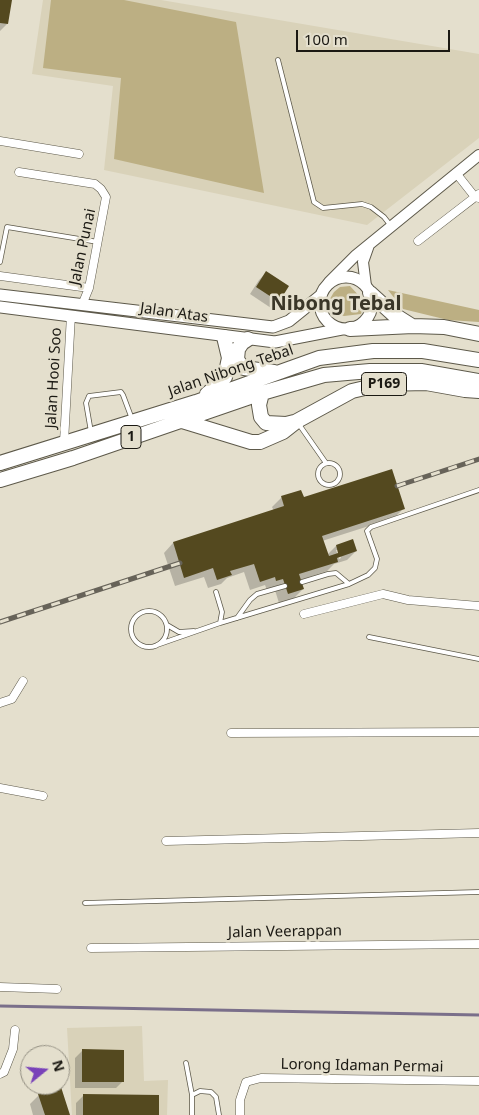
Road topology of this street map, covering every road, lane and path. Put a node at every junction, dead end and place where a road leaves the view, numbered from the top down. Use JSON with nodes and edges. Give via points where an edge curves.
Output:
{"nodes":[{"id":1,"x":278,"y":60,"type":"dead end"},
{"id":2,"x":0,"y":141,"type":"edge"},
{"id":3,"x":79,"y":154,"type":"dead end"},
{"id":4,"x":479,"y":155,"type":"edge"},
{"id":5,"x":19,"y":172,"type":"dead end"},
{"id":6,"x":456,"y":174,"type":"junction"},
{"id":7,"x":478,"y":196,"type":"edge"},
{"id":8,"x":391,"y":226,"type":"junction"},
{"id":9,"x":418,"y":241,"type":"dead end"},
{"id":10,"x":98,"y":242,"type":"junction"},
{"id":11,"x":369,"y":244,"type":"junction"},
{"id":12,"x":0,"y":262,"type":"edge"},
{"id":13,"x":0,"y":276,"type":"edge"},
{"id":14,"x":329,"y":282,"type":"junction"},
{"id":15,"x":89,"y":288,"type":"junction"},
{"id":16,"x":368,"y":290,"type":"junction"},
{"id":17,"x":0,"y":295,"type":"edge"},
{"id":18,"x":320,"y":296,"type":"junction"},
{"id":19,"x":82,"y":305,"type":"junction"},
{"id":20,"x":0,"y":307,"type":"edge"},
{"id":21,"x":71,"y":315,"type":"junction"},
{"id":22,"x":413,"y":326,"type":"junction"},
{"id":23,"x":346,"y":329,"type":"junction"},
{"id":24,"x":479,"y":334,"type":"edge"},
{"id":25,"x":224,"y":337,"type":"junction"},
{"id":26,"x":248,"y":339,"type":"junction"},
{"id":27,"x":479,"y":360,"type":"edge"},
{"id":28,"x":276,"y":373,"type":"junction"},
{"id":29,"x":479,"y":381,"type":"edge"},
{"id":30,"x":479,"y":391,"type":"edge"},
{"id":31,"x":262,"y":393,"type":"junction"},
{"id":32,"x":196,"y":402,"type":"junction"},
{"id":33,"x":179,"y":420,"type":"junction"},
{"id":34,"x":133,"y":421,"type":"junction"},
{"id":35,"x":297,"y":421,"type":"junction"},
{"id":36,"x":91,"y":434,"type":"junction"},
{"id":37,"x":64,"y":442,"type":"junction"},
{"id":38,"x":0,"y":463,"type":"edge"},
{"id":39,"x":326,"y":463,"type":"junction"},
{"id":40,"x":0,"y":480,"type":"edge"},
{"id":41,"x":479,"y":490,"type":"edge"},
{"id":42,"x":302,"y":582,"type":"dead end"},
{"id":43,"x":349,"y":584,"type":"junction"},
{"id":44,"x":285,"y":586,"type":"dead end"},
{"id":45,"x":216,"y":592,"type":"dead end"},
{"id":46,"x":479,"y":606,"type":"edge"},
{"id":47,"x":304,"y":614,"type":"dead end"},
{"id":48,"x":237,"y":618,"type":"junction"},
{"id":49,"x":220,"y":622,"type":"junction"},
{"id":50,"x":167,"y":625,"type":"junction"},
{"id":51,"x":199,"y":631,"type":"junction"},
{"id":52,"x":369,"y":637,"type":"dead end"},
{"id":53,"x":157,"y":645,"type":"junction"},
{"id":54,"x":479,"y":659,"type":"edge"},
{"id":55,"x":23,"y":681,"type":"dead end"},
{"id":56,"x":0,"y":703,"type":"edge"},
{"id":57,"x":479,"y":732,"type":"edge"},
{"id":58,"x":231,"y":733,"type":"dead end"},
{"id":59,"x":0,"y":788,"type":"edge"},
{"id":60,"x":42,"y":796,"type":"dead end"},
{"id":61,"x":479,"y":833,"type":"edge"},
{"id":62,"x":166,"y":840,"type":"dead end"},
{"id":63,"x":479,"y":892,"type":"edge"},
{"id":64,"x":85,"y":903,"type":"dead end"},
{"id":65,"x":479,"y":944,"type":"edge"},
{"id":66,"x":92,"y":948,"type":"dead end"},
{"id":67,"x":0,"y":987,"type":"edge"},
{"id":68,"x":56,"y":988,"type":"dead end"},
{"id":69,"x":15,"y":1030,"type":"dead end"},
{"id":70,"x":186,"y":1063,"type":"dead end"},
{"id":71,"x":0,"y":1074,"type":"edge"},
{"id":72,"x":479,"y":1081,"type":"edge"},
{"id":73,"x":192,"y":1095,"type":"junction"},
{"id":74,"x":192,"y":1115,"type":"edge"},
{"id":75,"x":219,"y":1115,"type":"edge"},
{"id":76,"x":240,"y":1115,"type":"edge"}],
"edges":[{"from":1,"to":8,"type":"lane","via":[[314,202],[323,208],[362,204],[371,207]]},
{"from":2,"to":3,"type":"street"},
{"from":4,"to":6,"type":"street"},
{"from":5,"to":10,"type":"street","name":"Jalan Punai","via":[[88,182],[101,189],[106,197]]},
{"from":6,"to":7,"type":"street"},
{"from":6,"to":8,"type":"street"},
{"from":7,"to":9,"type":"street"},
{"from":8,"to":11,"type":"street"},
{"from":10,"to":12,"type":"lane","via":[[7,227]]},
{"from":10,"to":15,"type":"street","name":"Jalan Punai"},
{"from":11,"to":14,"type":"street"},
{"from":11,"to":16,"type":"street","via":[[363,262]]},
{"from":13,"to":15,"type":"street"},
{"from":14,"to":16,"type":"main road","via":[[353,277]]},
{"from":14,"to":18,"type":"main road"},
{"from":15,"to":19,"type":"street","name":"Jalan Punai"},
{"from":16,"to":22,"type":"highway","name":"Jalan Atas","via":[[392,314]]},
{"from":16,"to":23,"type":"main road","via":[[372,301],[369,316],[357,327]]},
{"from":17,"to":19,"type":"main road","name":"Jalan Atas"},
{"from":18,"to":19,"type":"main road","name":"Jalan Atas","via":[[289,321],[273,327]]},
{"from":18,"to":23,"type":"main road","via":[[322,314],[327,321]]},
{"from":20,"to":21,"type":"main road","name":"Jalan Atas"},
{"from":21,"to":25,"type":"main road","name":"Jalan Atas"},
{"from":21,"to":37,"type":"street","name":"Jalan Hooi Soo"},
{"from":22,"to":23,"type":"highway","name":"Jalan Atas"},
{"from":22,"to":24,"type":"highway","name":"Jalan Atas","via":[[444,327]]},
{"from":23,"to":26,"type":"main road","name":"Jalan Atas","via":[[275,342]]},
{"from":25,"to":26,"type":"main road","name":"Jalan Atas"},
{"from":25,"to":32,"type":"highway","via":[[229,358],[225,377]]},
{"from":26,"to":28,"type":"highway","via":[[238,349],[240,364],[244,368]]},
{"from":27,"to":28,"type":"highway","name":"Jalan Nibong Tebal","number":"1","via":[[423,351],[373,351],[319,358]]},
{"from":28,"to":32,"type":"highway","name":"Jalan Nibong Tebal","number":"1"},
{"from":29,"to":31,"type":"highway","name":"Jalan Nibong Tebal","number":"1","via":[[421,372],[370,371],[324,375]]},
{"from":30,"to":35,"type":"highway","number":"P169","via":[[426,383],[382,384],[352,391]]},
{"from":31,"to":33,"type":"highway","name":"Jalan Nibong Tebal","number":"1"},
{"from":31,"to":35,"type":"highway","via":[[259,405],[266,423]]},
{"from":32,"to":34,"type":"highway","name":"Jalan Nibong Tebal","number":"1"},
{"from":33,"to":35,"type":"highway","number":"P169","via":[[251,442],[260,442],[283,432]]},
{"from":33,"to":40,"type":"highway","name":"Jalan Nibong Tebal","number":"1"},
{"from":34,"to":36,"type":"highway","name":"Jalan Nibong Tebal","number":"1"},
{"from":34,"to":36,"type":"lane","via":[[121,392],[89,396],[86,403]]},
{"from":35,"to":39,"type":"lane"},
{"from":36,"to":37,"type":"highway","name":"Jalan Nibong Tebal","number":"1"},
{"from":37,"to":38,"type":"highway","name":"Jalan Nibong Tebal","number":"1"},
{"from":39,"to":39,"type":"lane","via":[[333,463],[339,468],[339,480],[333,484],[325,484],[319,479],[319,468]]},
{"from":41,"to":43,"type":"lane","via":[[371,527],[367,531],[377,560],[375,568]]},
{"from":42,"to":43,"type":"lane","via":[[336,573]]},
{"from":43,"to":48,"type":"lane"},
{"from":44,"to":48,"type":"lane","via":[[257,594]]},
{"from":45,"to":49,"type":"lane","via":[[222,612]]},
{"from":46,"to":47,"type":"street","via":[[408,600],[383,594]]},
{"from":48,"to":49,"type":"lane"},
{"from":49,"to":51,"type":"lane"},
{"from":50,"to":51,"type":"lane","via":[[178,632]]},
{"from":50,"to":53,"type":"lane","via":[[165,637]]},
{"from":50,"to":53,"type":"lane","via":[[155,611],[142,612],[133,620],[131,631],[136,641],[146,647]]},
{"from":51,"to":53,"type":"lane"},
{"from":52,"to":54,"type":"lane"},
{"from":55,"to":56,"type":"street","via":[[12,699]]},
{"from":57,"to":58,"type":"street"},
{"from":59,"to":60,"type":"street"},
{"from":61,"to":62,"type":"street"},
{"from":63,"to":64,"type":"lane"},
{"from":65,"to":66,"type":"street","name":"Jalan Veerappan"},
{"from":67,"to":68,"type":"street"},
{"from":69,"to":71,"type":"street","via":[[13,1049],[4,1072]]},
{"from":70,"to":73,"type":"lane"},
{"from":72,"to":76,"type":"street","name":"Lorong Idaman Permai","via":[[261,1078],[246,1082],[240,1100]]},
{"from":73,"to":74,"type":"lane"},
{"from":73,"to":75,"type":"lane","via":[[200,1091],[211,1092],[216,1097]]}]}
